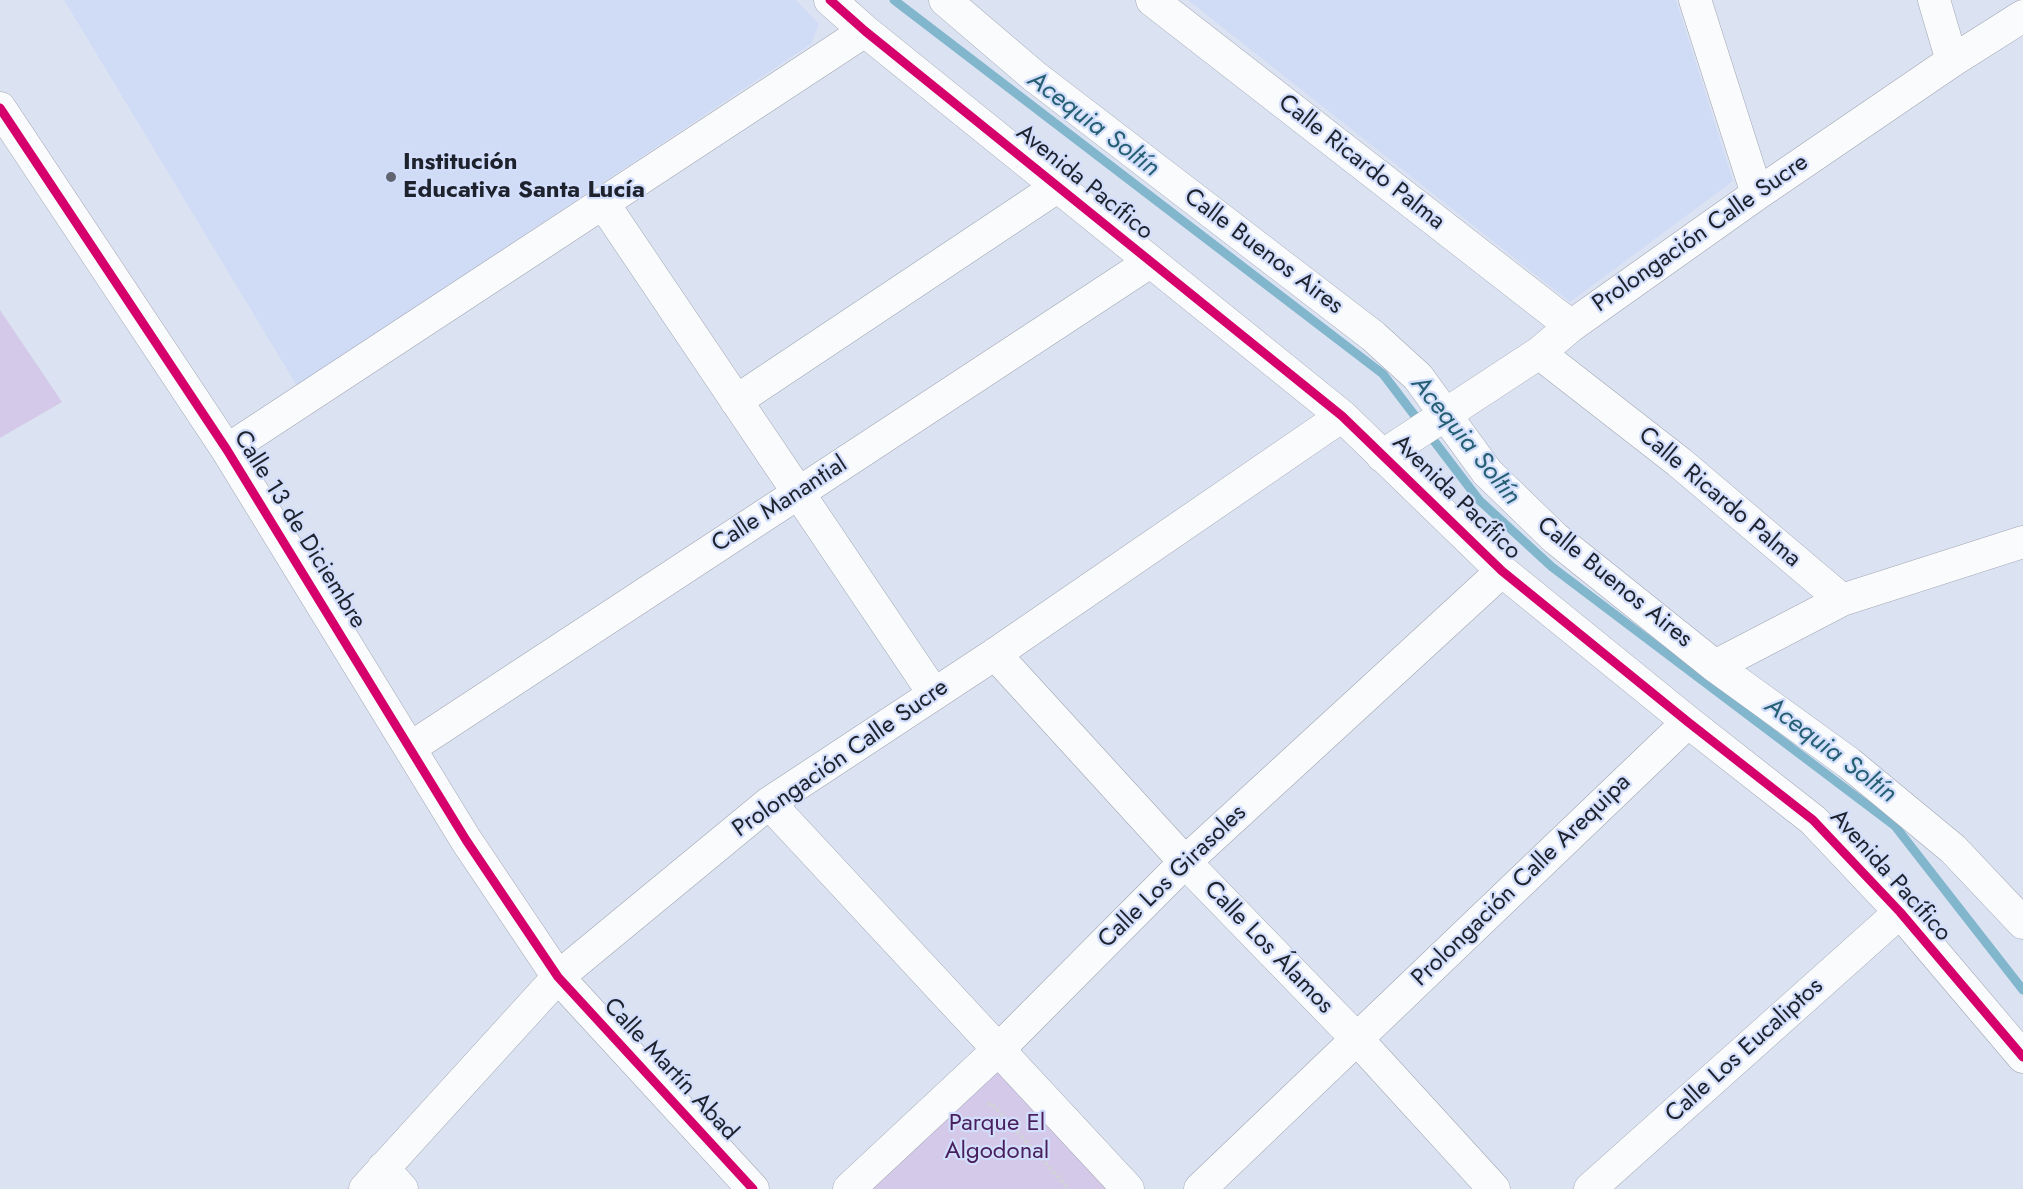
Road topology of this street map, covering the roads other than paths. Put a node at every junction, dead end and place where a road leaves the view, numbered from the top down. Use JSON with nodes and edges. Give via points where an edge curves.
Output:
{"nodes":[{"id":1,"x":830,"y":0,"type":"edge"},
{"id":2,"x":945,"y":0,"type":"edge"},
{"id":3,"x":1152,"y":0,"type":"edge"},
{"id":4,"x":1695,"y":0,"type":"edge"},
{"id":5,"x":1934,"y":0,"type":"edge"},
{"id":6,"x":2023,"y":16,"type":"edge"},
{"id":7,"x":865,"y":31,"type":"junction"},
{"id":8,"x":1952,"y":61,"type":"junction"},
{"id":9,"x":0,"y":108,"type":"edge"},
{"id":10,"x":1057,"y":187,"type":"junction"},
{"id":11,"x":1757,"y":194,"type":"junction"},
{"id":12,"x":603,"y":203,"type":"junction"},
{"id":13,"x":1150,"y":262,"type":"junction"},
{"id":14,"x":1571,"y":326,"type":"junction"},
{"id":15,"x":1539,"y":352,"type":"junction"},
{"id":16,"x":736,"y":400,"type":"junction"},
{"id":17,"x":1342,"y":416,"type":"junction"},
{"id":18,"x":1440,"y":417,"type":"junction"},
{"id":19,"x":227,"y":450,"type":"junction"},
{"id":20,"x":1382,"y":456,"type":"junction"},
{"id":21,"x":798,"y":493,"type":"junction"},
{"id":22,"x":2023,"y":542,"type":"edge"},
{"id":23,"x":1502,"y":571,"type":"junction"},
{"id":24,"x":1842,"y":600,"type":"junction"},
{"id":25,"x":995,"y":654,"type":"junction"},
{"id":26,"x":1715,"y":666,"type":"junction"},
{"id":27,"x":934,"y":694,"type":"junction"},
{"id":28,"x":1688,"y":722,"type":"junction"},
{"id":29,"x":410,"y":748,"type":"junction"},
{"id":30,"x":769,"y":803,"type":"junction"},
{"id":31,"x":1185,"y":862,"type":"junction"},
{"id":32,"x":1900,"y":912,"type":"junction"},
{"id":33,"x":2023,"y":923,"type":"edge"},
{"id":34,"x":558,"y":977,"type":"junction"},
{"id":35,"x":1357,"y":1039,"type":"junction"},
{"id":36,"x":999,"y":1049,"type":"junction"},
{"id":37,"x":2023,"y":1057,"type":"edge"},
{"id":38,"x":384,"y":1182,"type":"edge"},
{"id":39,"x":1600,"y":1186,"type":"edge"},
{"id":40,"x":753,"y":1189,"type":"edge"},
{"id":41,"x":849,"y":1189,"type":"edge"},
{"id":42,"x":1128,"y":1189,"type":"edge"},
{"id":43,"x":1200,"y":1189,"type":"edge"},
{"id":44,"x":1494,"y":1189,"type":"edge"}],
"edges":[{"from":1,"to":7,"type":"street","name":"Avenida Pacífico"},
{"from":2,"to":18,"type":"street","name":"Calle Buenos Aires","via":[[1034,76],[1373,336],[1418,377]]},
{"from":3,"to":14,"type":"street","name":"Calle Ricardo Palma"},
{"from":4,"to":11,"type":"street"},
{"from":5,"to":8,"type":"street"},
{"from":6,"to":8,"type":"street","name":"Prolongación Calle Sucre"},
{"from":7,"to":10,"type":"street","name":"Avenida Pacífico"},
{"from":7,"to":12,"type":"street"},
{"from":8,"to":11,"type":"street","name":"Prolongación Calle Sucre"},
{"from":9,"to":19,"type":"street","name":"Calle 13 de Diciembre"},
{"from":10,"to":13,"type":"street","name":"Avenida Pacífico"},
{"from":10,"to":16,"type":"street"},
{"from":11,"to":14,"type":"street","name":"Prolongación Calle Sucre"},
{"from":12,"to":16,"type":"street"},
{"from":12,"to":19,"type":"street"},
{"from":13,"to":17,"type":"street","name":"Avenida Pacífico"},
{"from":13,"to":21,"type":"street","name":"Calle Manantial"},
{"from":14,"to":15,"type":"street","name":"Prolongación Calle Sucre"},
{"from":15,"to":18,"type":"street","name":"Prolongación Calle Sucre"},
{"from":15,"to":24,"type":"street","name":"Calle Ricardo Palma","via":[[1679,462]]},
{"from":16,"to":21,"type":"street"},
{"from":17,"to":20,"type":"street","name":"Avenida Pacífico"},
{"from":17,"to":25,"type":"street","name":"Prolongación Calle Sucre"},
{"from":18,"to":20,"type":"street","name":"Prolongación Calle Sucre"},
{"from":18,"to":26,"type":"street","name":"Calle Buenos Aires","via":[[1487,472],[1555,538]]},
{"from":19,"to":29,"type":"street","name":"Calle 13 de Diciembre"},
{"from":20,"to":23,"type":"street","name":"Avenida Pacífico"},
{"from":21,"to":27,"type":"street"},
{"from":21,"to":29,"type":"street","name":"Calle Manantial"},
{"from":22,"to":24,"type":"street"},
{"from":23,"to":28,"type":"street","name":"Avenida Pacífico"},
{"from":23,"to":31,"type":"street","name":"Calle Los Girasoles"},
{"from":24,"to":26,"type":"street"},
{"from":25,"to":27,"type":"street","name":"Prolongación Calle Sucre"},
{"from":25,"to":31,"type":"street","name":"Calle Los Álamos"},
{"from":26,"to":33,"type":"street","name":"Calle Buenos Aires","via":[[1849,763],[1953,849]]},
{"from":27,"to":30,"type":"street","name":"Prolongación Calle Sucre"},
{"from":28,"to":32,"type":"street","name":"Avenida Pacífico","via":[[1813,820]]},
{"from":28,"to":35,"type":"street","name":"Prolongación Calle Arequipa"},
{"from":29,"to":34,"type":"street","name":"Calle 13 de Diciembre"},
{"from":30,"to":34,"type":"street","name":"Prolongación Calle Sucre"},
{"from":30,"to":36,"type":"street"},
{"from":31,"to":35,"type":"street","name":"Calle Los Álamos"},
{"from":31,"to":36,"type":"street","name":"Calle Los Girasoles"},
{"from":32,"to":37,"type":"street","name":"Avenida Pacífico"},
{"from":32,"to":39,"type":"street","name":"Calle Los Eucaliptos"},
{"from":34,"to":38,"type":"street","name":"Prolongación Calle Sucre"},
{"from":34,"to":40,"type":"street","name":"Calle Martín Abad"},
{"from":35,"to":43,"type":"street","name":"Prolongación Calle Arequipa"},
{"from":35,"to":44,"type":"street","name":"Calle Los Álamos"},
{"from":36,"to":41,"type":"street","name":"Calle Los Girasoles"},
{"from":36,"to":42,"type":"street"}]}
